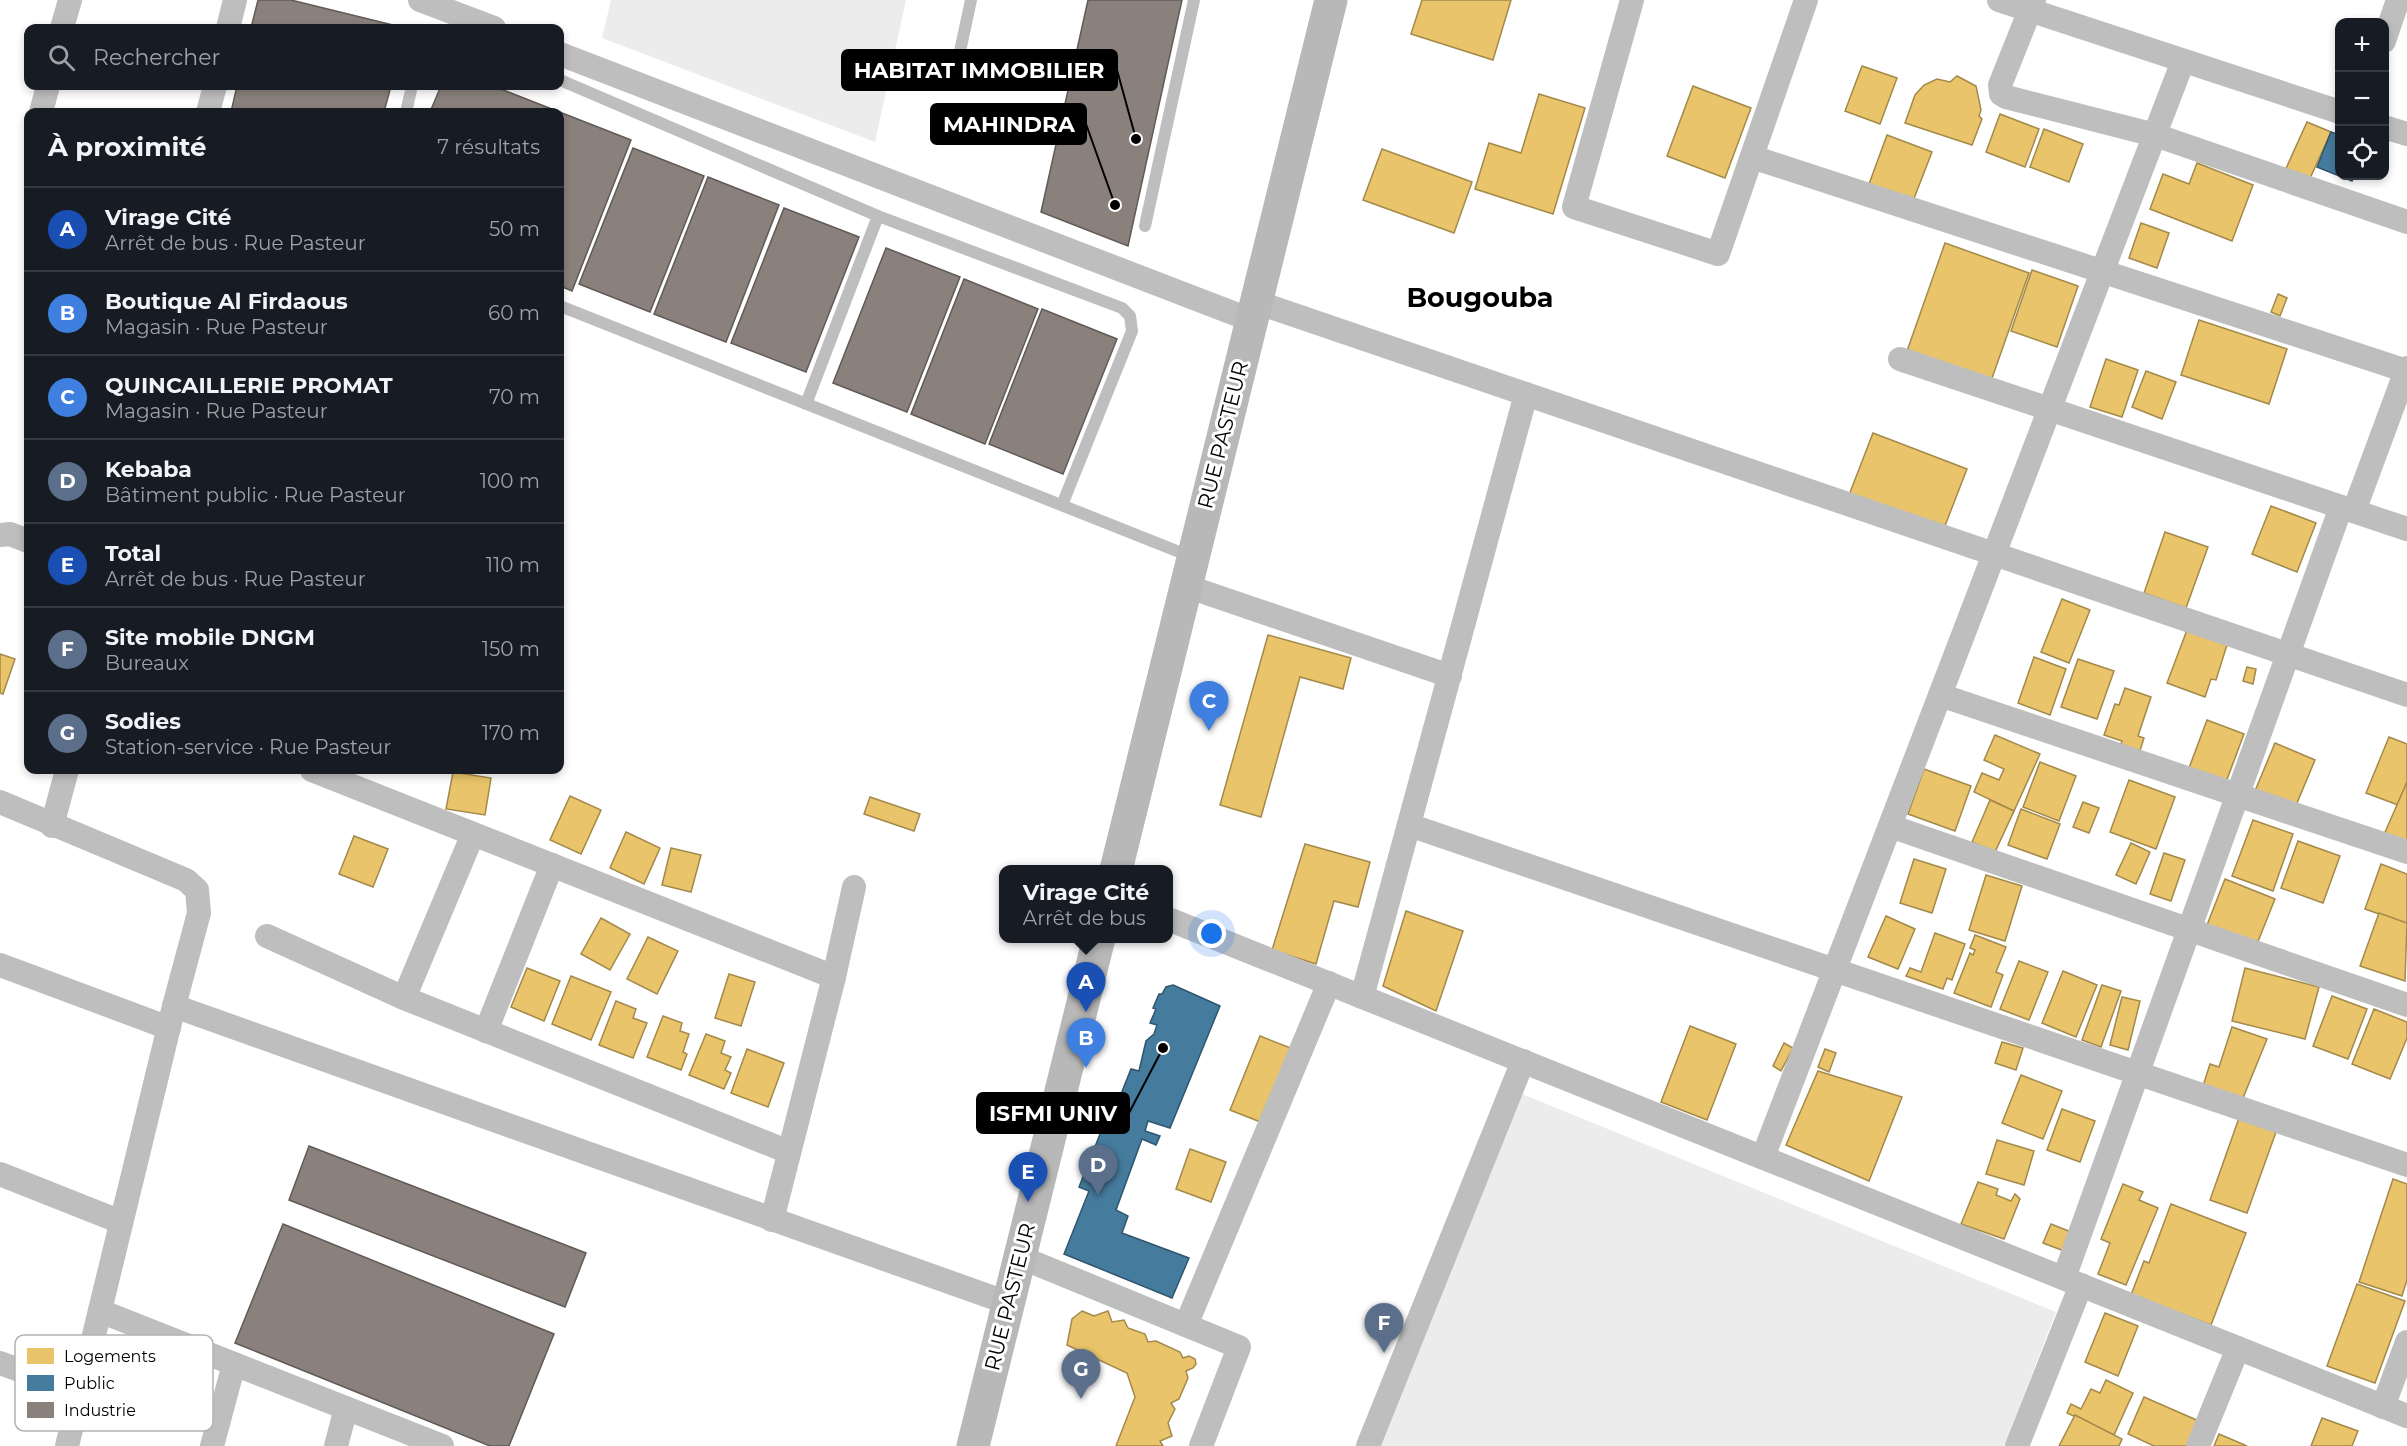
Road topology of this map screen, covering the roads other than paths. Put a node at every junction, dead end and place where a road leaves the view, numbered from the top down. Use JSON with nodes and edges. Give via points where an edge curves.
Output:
{"nodes":[{"id":1,"x":70,"y":0,"type":"edge"},
{"id":2,"x":235,"y":0,"type":"edge"},
{"id":3,"x":420,"y":0,"type":"edge"},
{"id":4,"x":971,"y":0,"type":"edge"},
{"id":5,"x":1194,"y":0,"type":"edge"},
{"id":6,"x":1331,"y":0,"type":"edge"},
{"id":7,"x":1632,"y":0,"type":"edge"},
{"id":8,"x":1806,"y":0,"type":"edge"},
{"id":9,"x":1999,"y":0,"type":"edge"},
{"id":10,"x":2398,"y":0,"type":"edge"},
{"id":11,"x":2032,"y":5,"type":"edge"},
{"id":12,"x":64,"y":24,"type":"edge"},
{"id":13,"x":229,"y":24,"type":"edge"},
{"id":14,"x":483,"y":24,"type":"edge"},
{"id":15,"x":2389,"y":28,"type":"edge"},
{"id":16,"x":564,"y":55,"type":"edge"},
{"id":17,"x":2183,"y":61,"type":"junction"},
{"id":18,"x":956,"y":70,"type":"dead end"},
{"id":19,"x":564,"y":82,"type":"edge"},
{"id":20,"x":47,"y":90,"type":"edge"},
{"id":21,"x":214,"y":90,"type":"edge"},
{"id":22,"x":410,"y":90,"type":"edge"},
{"id":23,"x":42,"y":108,"type":"edge"},
{"id":24,"x":209,"y":108,"type":"edge"},
{"id":25,"x":407,"y":108,"type":"edge"},
{"id":26,"x":2335,"y":110,"type":"edge"},
{"id":27,"x":2389,"y":128,"type":"edge"},
{"id":28,"x":2407,"y":134,"type":"edge"},
{"id":29,"x":2155,"y":135,"type":"junction"},
{"id":30,"x":1752,"y":157,"type":"junction"},
{"id":31,"x":878,"y":216,"type":"junction"},
{"id":32,"x":2407,"y":222,"type":"edge"},
{"id":33,"x":1145,"y":226,"type":"dead end"},
{"id":34,"x":2103,"y":272,"type":"junction"},
{"id":35,"x":564,"y":308,"type":"edge"},
{"id":36,"x":1254,"y":311,"type":"junction"},
{"id":37,"x":1900,"y":359,"type":"dead end"},
{"id":38,"x":2407,"y":370,"type":"edge"},
{"id":39,"x":1526,"y":394,"type":"junction"},
{"id":40,"x":806,"y":404,"type":"junction"},
{"id":41,"x":2050,"y":409,"type":"junction"},
{"id":42,"x":1062,"y":505,"type":"junction"},
{"id":43,"x":2348,"y":509,"type":"junction"},
{"id":44,"x":2407,"y":529,"type":"edge"},
{"id":45,"x":0,"y":535,"type":"edge"},
{"id":46,"x":24,"y":539,"type":"edge"},
{"id":47,"x":1994,"y":555,"type":"junction"},
{"id":48,"x":1189,"y":572,"type":"junction"},
{"id":49,"x":2288,"y":655,"type":"junction"},
{"id":50,"x":1450,"y":676,"type":"junction"},
{"id":51,"x":1940,"y":695,"type":"junction"},
{"id":52,"x":2407,"y":695,"type":"edge"},
{"id":53,"x":66,"y":774,"type":"edge"},
{"id":54,"x":322,"y":774,"type":"edge"},
{"id":55,"x":2238,"y":795,"type":"junction"},
{"id":56,"x":0,"y":802,"type":"edge"},
{"id":57,"x":1409,"y":825,"type":"junction"},
{"id":58,"x":52,"y":826,"type":"junction"},
{"id":59,"x":1890,"y":826,"type":"junction"},
{"id":60,"x":473,"y":834,"type":"junction"},
{"id":61,"x":2407,"y":852,"type":"edge"},
{"id":62,"x":552,"y":865,"type":"junction"},
{"id":63,"x":1117,"y":865,"type":"edge"},
{"id":64,"x":854,"y":887,"type":"dead end"},
{"id":65,"x":1173,"y":921,"type":"edge"},
{"id":66,"x":2189,"y":930,"type":"junction"},
{"id":67,"x":267,"y":936,"type":"dead end"},
{"id":68,"x":1098,"y":943,"type":"edge"},
{"id":69,"x":0,"y":965,"type":"edge"},
{"id":70,"x":1835,"y":970,"type":"junction"},
{"id":71,"x":834,"y":977,"type":"junction"},
{"id":72,"x":1329,"y":983,"type":"junction"},
{"id":73,"x":1362,"y":997,"type":"junction"},
{"id":74,"x":404,"y":998,"type":"junction"},
{"id":75,"x":2407,"y":1005,"type":"edge"},
{"id":76,"x":171,"y":1017,"type":"junction"},
{"id":77,"x":486,"y":1031,"type":"junction"},
{"id":78,"x":1523,"y":1061,"type":"junction"},
{"id":79,"x":2138,"y":1073,"type":"junction"},
{"id":80,"x":789,"y":1152,"type":"junction"},
{"id":81,"x":1763,"y":1157,"type":"junction"},
{"id":82,"x":2407,"y":1165,"type":"edge"},
{"id":83,"x":0,"y":1174,"type":"edge"},
{"id":84,"x":772,"y":1220,"type":"junction"},
{"id":85,"x":122,"y":1222,"type":"junction"},
{"id":86,"x":1020,"y":1257,"type":"junction"},
{"id":87,"x":2073,"y":1282,"type":"junction"},
{"id":88,"x":1008,"y":1303,"type":"junction"},
{"id":89,"x":100,"y":1311,"type":"junction"},
{"id":90,"x":1186,"y":1325,"type":"junction"},
{"id":91,"x":94,"y":1335,"type":"edge"},
{"id":92,"x":161,"y":1335,"type":"edge"},
{"id":93,"x":2407,"y":1342,"type":"edge"},
{"id":94,"x":2238,"y":1348,"type":"junction"},
{"id":95,"x":213,"y":1356,"type":"edge"},
{"id":96,"x":0,"y":1363,"type":"edge"},
{"id":97,"x":234,"y":1364,"type":"junction"},
{"id":98,"x":15,"y":1368,"type":"edge"},
{"id":99,"x":2383,"y":1407,"type":"junction"},
{"id":100,"x":346,"y":1408,"type":"junction"},
{"id":101,"x":2407,"y":1416,"type":"edge"},
{"id":102,"x":71,"y":1431,"type":"edge"},
{"id":103,"x":67,"y":1446,"type":"edge"},
{"id":104,"x":212,"y":1446,"type":"edge"},
{"id":105,"x":336,"y":1446,"type":"edge"},
{"id":106,"x":442,"y":1446,"type":"edge"},
{"id":107,"x":973,"y":1446,"type":"edge"},
{"id":108,"x":1201,"y":1446,"type":"edge"},
{"id":109,"x":1368,"y":1446,"type":"edge"},
{"id":110,"x":2017,"y":1446,"type":"edge"},
{"id":111,"x":2198,"y":1446,"type":"edge"}],
"edges":[{"from":1,"to":12,"type":"street"},
{"from":2,"to":13,"type":"street"},
{"from":3,"to":14,"type":"street"},
{"from":4,"to":18,"type":"lane"},
{"from":5,"to":33,"type":"lane"},
{"from":6,"to":36,"type":"main road","name":"RUE PASTEUR"},
{"from":7,"to":30,"type":"street","via":[[1574,207],[1718,254]]},
{"from":8,"to":30,"type":"street"},
{"from":9,"to":11,"type":"street"},
{"from":10,"to":15,"type":"street"},
{"from":11,"to":17,"type":"street"},
{"from":11,"to":29,"type":"street","via":[[2000,85],[2001,94]]},
{"from":16,"to":36,"type":"street"},
{"from":17,"to":26,"type":"street"},
{"from":17,"to":29,"type":"street"},
{"from":19,"to":31,"type":"lane"},
{"from":20,"to":23,"type":"street"},
{"from":21,"to":24,"type":"street"},
{"from":22,"to":25,"type":"lane"},
{"from":27,"to":28,"type":"street"},
{"from":29,"to":32,"type":"street"},
{"from":29,"to":34,"type":"street"},
{"from":30,"to":34,"type":"street"},
{"from":31,"to":40,"type":"lane"},
{"from":31,"to":42,"type":"lane","via":[[1122,308],[1130,316],[1132,331]]},
{"from":34,"to":38,"type":"street"},
{"from":34,"to":41,"type":"street"},
{"from":35,"to":40,"type":"lane"},
{"from":36,"to":39,"type":"street"},
{"from":36,"to":48,"type":"main road","name":"RUE PASTEUR"},
{"from":37,"to":41,"type":"street"},
{"from":38,"to":43,"type":"street"},
{"from":39,"to":47,"type":"street"},
{"from":39,"to":50,"type":"street"},
{"from":40,"to":42,"type":"lane"},
{"from":41,"to":43,"type":"street"},
{"from":41,"to":47,"type":"street"},
{"from":42,"to":48,"type":"lane"},
{"from":43,"to":44,"type":"street"},
{"from":43,"to":49,"type":"street"},
{"from":45,"to":46,"type":"street"},
{"from":47,"to":49,"type":"street"},
{"from":47,"to":51,"type":"street"},
{"from":48,"to":50,"type":"street"},
{"from":48,"to":63,"type":"main road","name":"RUE PASTEUR"},
{"from":49,"to":52,"type":"street"},
{"from":49,"to":55,"type":"street"},
{"from":50,"to":57,"type":"street"},
{"from":51,"to":55,"type":"street"},
{"from":51,"to":59,"type":"street"},
{"from":53,"to":58,"type":"street"},
{"from":54,"to":60,"type":"street"},
{"from":55,"to":61,"type":"street"},
{"from":55,"to":66,"type":"street"},
{"from":56,"to":58,"type":"street"},
{"from":57,"to":70,"type":"street"},
{"from":57,"to":73,"type":"street"},
{"from":58,"to":76,"type":"street","via":[[186,880],[198,890],[200,913]]},
{"from":59,"to":66,"type":"street"},
{"from":59,"to":70,"type":"street"},
{"from":60,"to":62,"type":"street"},
{"from":60,"to":74,"type":"street"},
{"from":62,"to":71,"type":"street"},
{"from":62,"to":77,"type":"street"},
{"from":64,"to":71,"type":"street"},
{"from":65,"to":72,"type":"street"},
{"from":66,"to":75,"type":"street"},
{"from":66,"to":79,"type":"street"},
{"from":67,"to":74,"type":"street"},
{"from":68,"to":86,"type":"main road","name":"RUE PASTEUR"},
{"from":69,"to":76,"type":"street"},
{"from":70,"to":79,"type":"street"},
{"from":70,"to":81,"type":"street"},
{"from":71,"to":80,"type":"street"},
{"from":72,"to":73,"type":"street"},
{"from":72,"to":90,"type":"street"},
{"from":73,"to":78,"type":"street"},
{"from":74,"to":77,"type":"street"},
{"from":76,"to":84,"type":"street"},
{"from":76,"to":85,"type":"street"},
{"from":77,"to":80,"type":"street"},
{"from":78,"to":81,"type":"street"},
{"from":78,"to":109,"type":"street"},
{"from":79,"to":82,"type":"street"},
{"from":79,"to":87,"type":"street"},
{"from":80,"to":84,"type":"street"},
{"from":81,"to":87,"type":"street"},
{"from":83,"to":85,"type":"street"},
{"from":84,"to":88,"type":"street"},
{"from":85,"to":89,"type":"street"},
{"from":86,"to":88,"type":"main road","name":"RUE PASTEUR"},
{"from":86,"to":90,"type":"street"},
{"from":87,"to":94,"type":"street"},
{"from":87,"to":110,"type":"street"},
{"from":88,"to":107,"type":"main road","name":"RUE PASTEUR"},
{"from":89,"to":91,"type":"street"},
{"from":89,"to":92,"type":"street"},
{"from":90,"to":108,"type":"street","via":[[1239,1347]]},
{"from":93,"to":99,"type":"street"},
{"from":94,"to":99,"type":"street"},
{"from":94,"to":111,"type":"street"},
{"from":95,"to":97,"type":"street"},
{"from":96,"to":98,"type":"street"},
{"from":97,"to":100,"type":"street"},
{"from":97,"to":104,"type":"street"},
{"from":99,"to":101,"type":"street"},
{"from":100,"to":105,"type":"street"},
{"from":100,"to":106,"type":"street"},
{"from":102,"to":103,"type":"street"}]}
